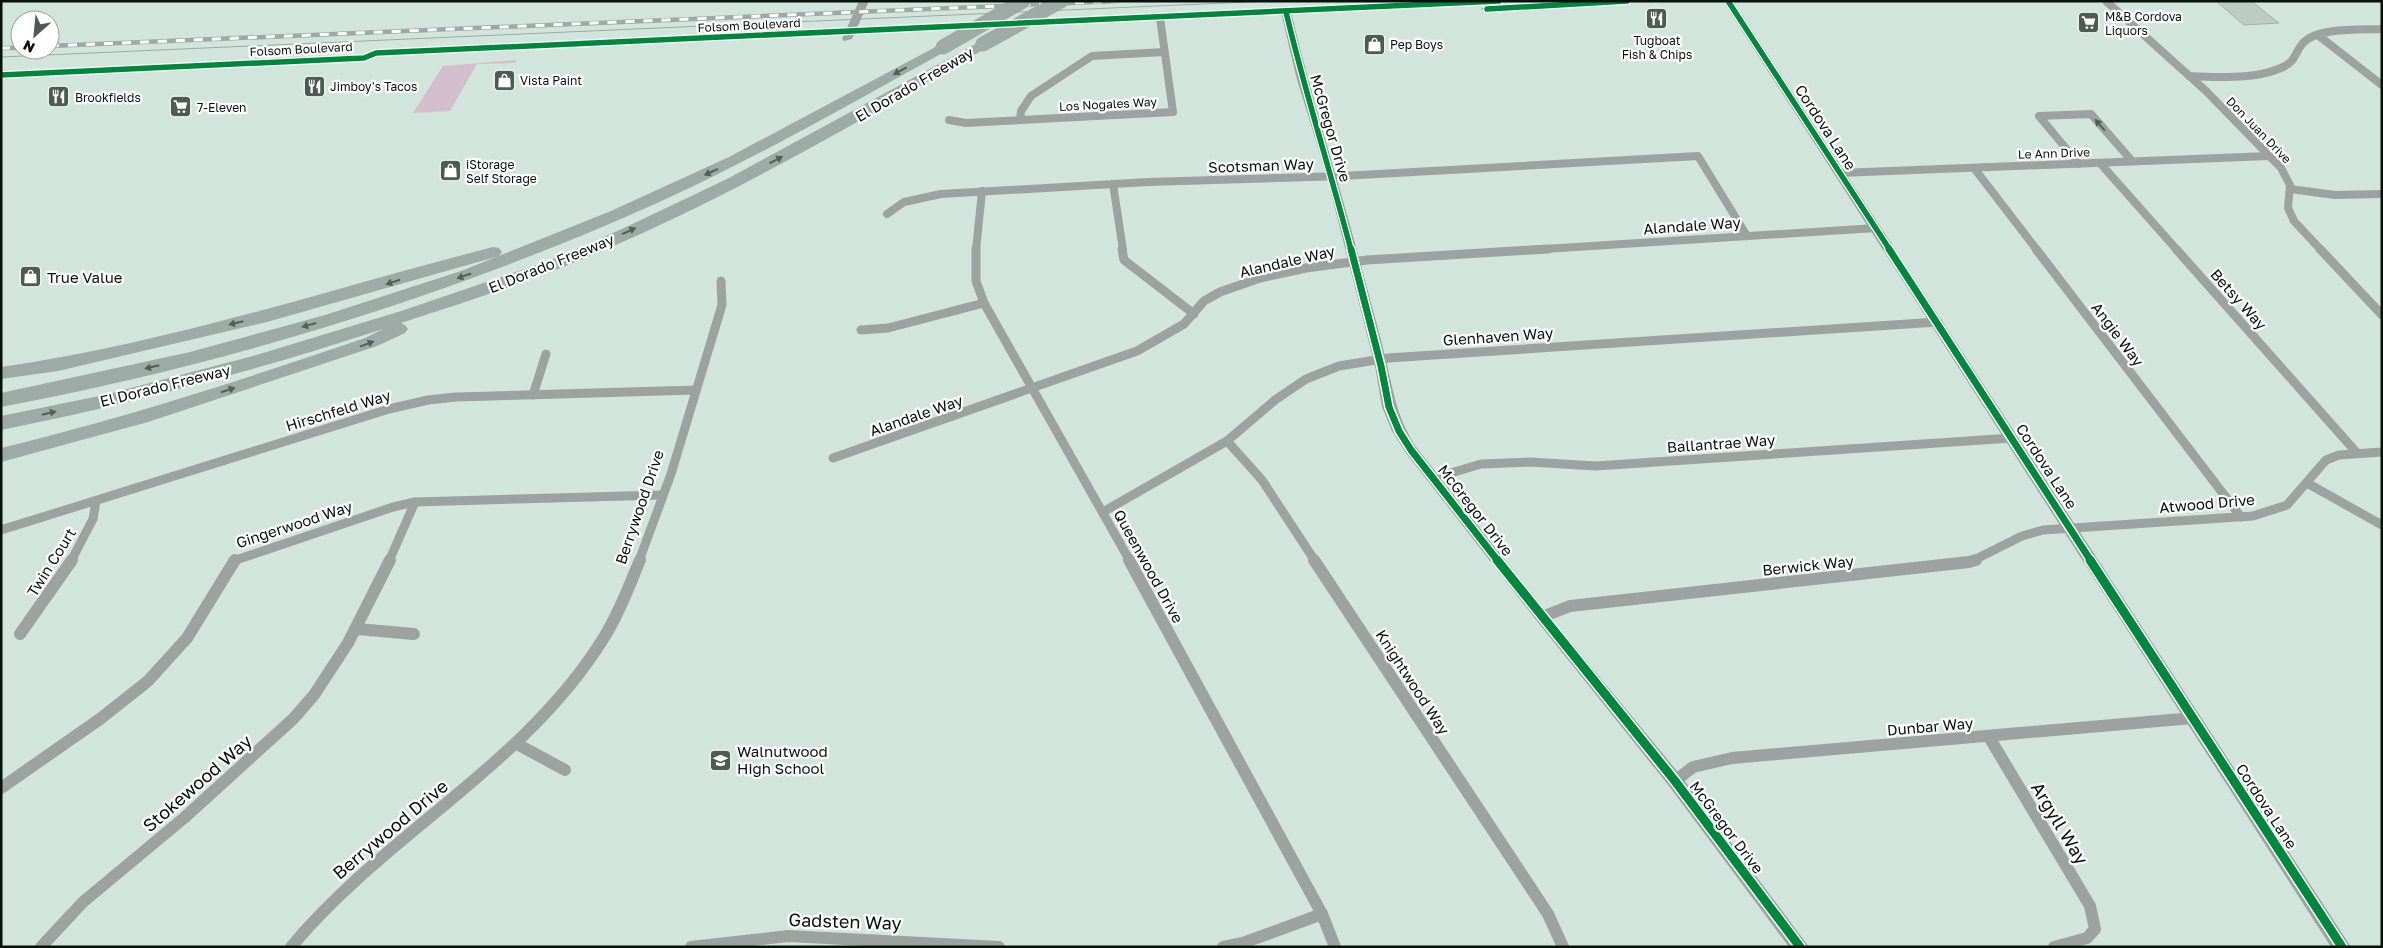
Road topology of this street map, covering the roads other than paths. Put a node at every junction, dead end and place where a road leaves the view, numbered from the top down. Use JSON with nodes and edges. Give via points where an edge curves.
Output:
{"nodes":[{"id":1,"x":864,"y":1,"type":"edge"},
{"id":2,"x":1023,"y":1,"type":"edge"},
{"id":3,"x":1061,"y":1,"type":"edge"},
{"id":4,"x":1499,"y":1,"type":"edge"},
{"id":5,"x":1557,"y":1,"type":"edge"},
{"id":6,"x":1627,"y":1,"type":"edge"},
{"id":7,"x":1728,"y":1,"type":"edge"},
{"id":8,"x":2106,"y":1,"type":"edge"},
{"id":9,"x":1520,"y":8,"type":"junction"},
{"id":10,"x":1287,"y":16,"type":"junction"},
{"id":11,"x":1160,"y":21,"type":"junction"},
{"id":12,"x":2382,"y":29,"type":"edge"},
{"id":13,"x":848,"y":35,"type":"junction"},
{"id":14,"x":2319,"y":36,"type":"junction"},
{"id":15,"x":592,"y":44,"type":"junction"},
{"id":16,"x":552,"y":51,"type":"junction"},
{"id":17,"x":1164,"y":52,"type":"junction"},
{"id":18,"x":364,"y":58,"type":"junction"},
{"id":19,"x":1,"y":75,"type":"edge"},
{"id":20,"x":2190,"y":76,"type":"junction"},
{"id":21,"x":2382,"y":85,"type":"edge"},
{"id":22,"x":950,"y":120,"type":"dead end"},
{"id":23,"x":1020,"y":120,"type":"junction"},
{"id":24,"x":2270,"y":156,"type":"junction"},
{"id":25,"x":2132,"y":161,"type":"junction"},
{"id":26,"x":2100,"y":163,"type":"junction"},
{"id":27,"x":2080,"y":164,"type":"junction"},
{"id":28,"x":1974,"y":168,"type":"junction"},
{"id":29,"x":1840,"y":173,"type":"junction"},
{"id":30,"x":1332,"y":176,"type":"junction"},
{"id":31,"x":1113,"y":184,"type":"junction"},
{"id":32,"x":2290,"y":188,"type":"junction"},
{"id":33,"x":982,"y":191,"type":"junction"},
{"id":34,"x":2382,"y":194,"type":"edge"},
{"id":35,"x":887,"y":214,"type":"dead end"},
{"id":36,"x":1876,"y":228,"type":"junction"},
{"id":37,"x":575,"y":233,"type":"junction"},
{"id":38,"x":1748,"y":236,"type":"junction"},
{"id":39,"x":1354,"y":261,"type":"junction"},
{"id":40,"x":721,"y":281,"type":"dead end"},
{"id":41,"x":470,"y":294,"type":"junction"},
{"id":42,"x":984,"y":303,"type":"junction"},
{"id":43,"x":1194,"y":314,"type":"junction"},
{"id":44,"x":2382,"y":315,"type":"edge"},
{"id":45,"x":1938,"y":322,"type":"junction"},
{"id":46,"x":861,"y":330,"type":"dead end"},
{"id":47,"x":546,"y":354,"type":"dead end"},
{"id":48,"x":1379,"y":359,"type":"junction"},
{"id":49,"x":1,"y":373,"type":"edge"},
{"id":50,"x":1034,"y":389,"type":"junction"},
{"id":51,"x":696,"y":390,"type":"junction"},
{"id":52,"x":533,"y":395,"type":"junction"},
{"id":53,"x":1,"y":400,"type":"edge"},
{"id":54,"x":182,"y":405,"type":"junction"},
{"id":55,"x":1,"y":423,"type":"edge"},
{"id":56,"x":2012,"y":438,"type":"junction"},
{"id":57,"x":1227,"y":441,"type":"junction"},
{"id":58,"x":1,"y":443,"type":"edge"},
{"id":59,"x":2382,"y":452,"type":"edge"},
{"id":60,"x":2358,"y":453,"type":"junction"},
{"id":61,"x":1,"y":456,"type":"edge"},
{"id":62,"x":833,"y":458,"type":"dead end"},
{"id":63,"x":1434,"y":478,"type":"junction"},
{"id":64,"x":2307,"y":483,"type":"junction"},
{"id":65,"x":662,"y":495,"type":"junction"},
{"id":66,"x":96,"y":501,"type":"junction"},
{"id":67,"x":415,"y":502,"type":"junction"},
{"id":68,"x":1103,"y":512,"type":"junction"},
{"id":69,"x":2241,"y":517,"type":"junction"},
{"id":70,"x":2382,"y":525,"type":"edge"},
{"id":71,"x":2071,"y":528,"type":"junction"},
{"id":72,"x":1,"y":530,"type":"edge"},
{"id":73,"x":1542,"y":617,"type":"junction"},
{"id":74,"x":357,"y":629,"type":"junction"},
{"id":75,"x":20,"y":634,"type":"dead end"},
{"id":76,"x":414,"y":634,"type":"dead end"},
{"id":77,"x":2193,"y":718,"type":"junction"},
{"id":78,"x":1989,"y":737,"type":"junction"},
{"id":79,"x":517,"y":744,"type":"junction"},
{"id":80,"x":565,"y":770,"type":"dead end"},
{"id":81,"x":1675,"y":781,"type":"junction"},
{"id":82,"x":1,"y":788,"type":"edge"},
{"id":83,"x":1322,"y":914,"type":"junction"},
{"id":84,"x":747,"y":944,"type":"edge"},
{"id":85,"x":42,"y":947,"type":"edge"},
{"id":86,"x":291,"y":947,"type":"edge"},
{"id":87,"x":691,"y":947,"type":"edge"},
{"id":88,"x":999,"y":947,"type":"edge"},
{"id":89,"x":1223,"y":947,"type":"edge"},
{"id":90,"x":1335,"y":947,"type":"edge"},
{"id":91,"x":1563,"y":947,"type":"edge"},
{"id":92,"x":1800,"y":947,"type":"edge"},
{"id":93,"x":2054,"y":947,"type":"edge"},
{"id":94,"x":2342,"y":947,"type":"edge"}],
"edges":[{"from":1,"to":13,"type":"street"},
{"from":2,"to":37,"type":"highway","name":"El Dorado Freeway","one_way":true,"bridge":true,"via":[[735,160]]},
{"from":41,"to":3,"type":"highway","name":"El Dorado Freeway","one_way":true,"bridge":true,"via":[[578,254],[688,204],[785,155]]},
{"from":4,"to":10,"type":"main road","name":"Folsom Boulevard"},
{"from":5,"to":9,"type":"main road","via":[[1524,4]]},
{"from":6,"to":9,"type":"main road","name":"Folsom Boulevard"},
{"from":7,"to":29,"type":"street","name":"Cordova Lane"},
{"from":8,"to":20,"type":"street","name":"Don Juan Drive"},
{"from":9,"to":10,"type":"main road","name":"Folsom Boulevard"},
{"from":10,"to":11,"type":"main road","name":"Folsom Boulevard"},
{"from":10,"to":30,"type":"street","name":"McGregor Drive","via":[[1301,76]]},
{"from":11,"to":13,"type":"main road","name":"Folsom Boulevard"},
{"from":11,"to":17,"type":"street","name":"Los Nogales Way"},
{"from":12,"to":14,"type":"street","via":[[2324,32]]},
{"from":13,"to":15,"type":"main road","name":"Folsom Boulevard"},
{"from":13,"to":16,"type":"main road","name":"Folsom Boulevard"},
{"from":14,"to":20,"type":"street","via":[[2306,40],[2294,61],[2271,71],[2236,76]]},
{"from":14,"to":21,"type":"street"},
{"from":15,"to":16,"type":"main road"},
{"from":15,"to":18,"type":"main road","name":"Folsom Boulevard","via":[[376,53]]},
{"from":16,"to":18,"type":"main road","name":"Folsom Boulevard","via":[[374,61]]},
{"from":17,"to":23,"type":"street","via":[[1092,56],[1031,96],[1025,103]]},
{"from":17,"to":23,"type":"street","name":"Los Nogales Way","via":[[1173,112]]},
{"from":18,"to":19,"type":"main road","name":"Folsom Boulevard"},
{"from":20,"to":24,"type":"street","name":"Don Juan Drive"},
{"from":22,"to":23,"type":"street","name":"Los Nogales Way","via":[[966,123]]},
{"from":24,"to":25,"type":"street","name":"Le Ann Drive"},
{"from":24,"to":32,"type":"street","name":"Don Juan Drive","via":[[2287,176]]},
{"from":25,"to":26,"type":"street","name":"Le Ann Drive"},
{"from":25,"to":27,"type":"street","one_way":true,"via":[[2091,114],[2039,116]]},
{"from":26,"to":27,"type":"street","name":"Le Ann Drive"},
{"from":26,"to":60,"type":"street","name":"Betsy Way"},
{"from":27,"to":28,"type":"street","name":"Le Ann Drive"},
{"from":28,"to":29,"type":"street","name":"Le Ann Drive"},
{"from":28,"to":69,"type":"street","name":"Angie Way"},
{"from":29,"to":36,"type":"street","name":"Cordova Lane"},
{"from":30,"to":31,"type":"street","name":"Scotsman Way"},
{"from":30,"to":38,"type":"street","name":"Scotsman Way","via":[[1698,156]]},
{"from":30,"to":39,"type":"street","name":"McGregor Drive"},
{"from":31,"to":33,"type":"street","name":"Scotsman Way"},
{"from":31,"to":43,"type":"street","via":[[1124,260]]},
{"from":32,"to":34,"type":"street","via":[[2335,196]]},
{"from":32,"to":44,"type":"street","name":"Don Juan Drive","via":[[2288,208],[2294,221]]},
{"from":33,"to":35,"type":"street","name":"Scotsman Way","via":[[919,198],[897,204]]},
{"from":33,"to":42,"type":"street","name":"Queenwood Drive","via":[[975,256],[976,281]]},
{"from":36,"to":38,"type":"street","name":"Alandale Way"},
{"from":36,"to":45,"type":"street","name":"Cordova Lane"},
{"from":37,"to":49,"type":"highway","one_way":true,"via":[[500,250],[267,316],[58,365]]},
{"from":37,"to":53,"type":"highway","name":"El Dorado Freeway","one_way":true,"via":[[467,275],[331,319],[181,361]]},
{"from":38,"to":39,"type":"street","name":"Alandale Way"},
{"from":39,"to":43,"type":"street","name":"Alandale Way","via":[[1294,270],[1236,287],[1203,302]]},
{"from":39,"to":48,"type":"street","name":"McGregor Drive"},
{"from":40,"to":51,"type":"street","name":"Berrywood Drive","via":[[722,305]]},
{"from":54,"to":41,"type":"highway","one_way":true,"via":[[371,342]]},
{"from":55,"to":41,"type":"highway","name":"El Dorado Freeway","one_way":true,"via":[[186,381],[332,340]]},
{"from":42,"to":46,"type":"street","via":[[888,328]]},
{"from":42,"to":50,"type":"street","name":"Queenwood Drive"},
{"from":43,"to":50,"type":"street","name":"Alandale Way","via":[[1183,325],[1137,351]]},
{"from":45,"to":48,"type":"street","name":"Glenhaven Way"},
{"from":45,"to":56,"type":"street","name":"Cordova Lane"},
{"from":47,"to":52,"type":"street"},
{"from":48,"to":57,"type":"street","name":"Glenhaven Way","via":[[1339,366],[1306,379],[1275,400]]},
{"from":48,"to":63,"type":"street","name":"McGregor Drive","via":[[1389,407],[1399,431]]},
{"from":50,"to":62,"type":"street","name":"Alandale Way"},
{"from":50,"to":68,"type":"street","name":"Queenwood Drive"},
{"from":51,"to":52,"type":"street","name":"Hirschfeld Way"},
{"from":51,"to":65,"type":"street","name":"Berrywood Drive"},
{"from":52,"to":66,"type":"street","name":"Hirschfeld Way","via":[[456,397],[408,404]]},
{"from":54,"to":58,"type":"highway"},
{"from":54,"to":61,"type":"highway"},
{"from":56,"to":63,"type":"street","name":"Ballantrae Way","via":[[1596,466],[1530,462],[1481,464]]},
{"from":56,"to":71,"type":"street","name":"Cordova Lane"},
{"from":57,"to":68,"type":"street","name":"Glenhaven Way"},
{"from":57,"to":91,"type":"street","name":"Knightwood Way","via":[[1268,488],[1548,914]]},
{"from":59,"to":60,"type":"street","name":"Atwood Drive"},
{"from":60,"to":64,"type":"street","name":"Atwood Drive","via":[[2326,460]]},
{"from":63,"to":73,"type":"street","name":"McGregor Drive"},
{"from":64,"to":69,"type":"street","name":"Atwood Drive","via":[[2286,505]]},
{"from":64,"to":70,"type":"street"},
{"from":65,"to":67,"type":"street","name":"Gingerwood Way"},
{"from":65,"to":79,"type":"street","name":"Berrywood Drive","via":[[645,548],[604,638],[566,690]]},
{"from":66,"to":72,"type":"street","name":"Hirschfeld Way"},
{"from":66,"to":75,"type":"street","name":"Twin Court","via":[[86,536]]},
{"from":67,"to":74,"type":"street","name":"Stokewood Way"},
{"from":67,"to":82,"type":"street","name":"Gingerwood Way","via":[[233,560],[186,639],[148,680]]},
{"from":68,"to":83,"type":"street","name":"Queenwood Drive"},
{"from":69,"to":71,"type":"street","name":"Atwood Drive"},
{"from":71,"to":73,"type":"street","name":"Berwick Way","via":[[2027,533],[1986,557],[1969,562],[1570,606]]},
{"from":71,"to":77,"type":"street","name":"Cordova Lane"},
{"from":73,"to":81,"type":"street","name":"McGregor Drive"},
{"from":74,"to":76,"type":"street"},
{"from":74,"to":85,"type":"street","name":"Stokewood Way","via":[[315,693],[283,730],[102,885]]},
{"from":77,"to":78,"type":"street","name":"Dunbar Way"},
{"from":77,"to":94,"type":"street","name":"Cordova Lane"},
{"from":78,"to":81,"type":"street","name":"Dunbar Way","via":[[1732,758],[1693,766]]},
{"from":78,"to":93,"type":"street","name":"Argyll Way","via":[[2090,906],[2095,929],[2087,938]]},
{"from":79,"to":80,"type":"street"},
{"from":79,"to":86,"type":"street","name":"Berrywood Drive","via":[[360,873],[316,915]]},
{"from":81,"to":92,"type":"street","name":"McGregor Drive"},
{"from":83,"to":89,"type":"street","via":[[1243,943]]},
{"from":83,"to":90,"type":"street","name":"Queenwood Drive"},
{"from":84,"to":87,"type":"street","name":"Gadsten Way"},
{"from":84,"to":88,"type":"street","name":"Gadsten Way","via":[[788,936]]}]}
